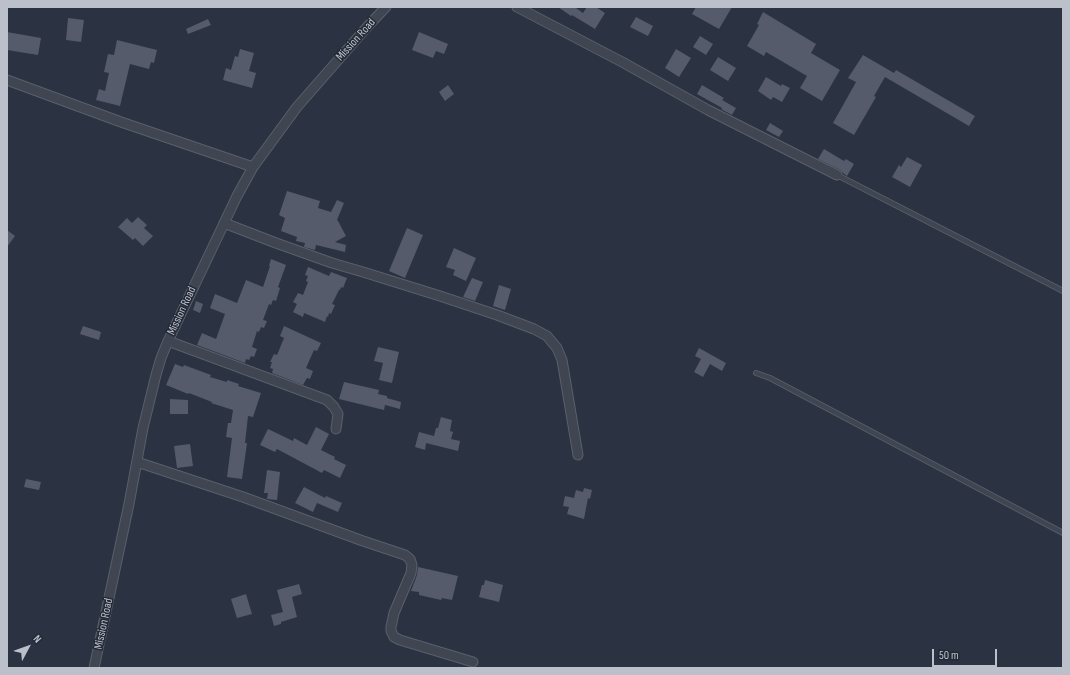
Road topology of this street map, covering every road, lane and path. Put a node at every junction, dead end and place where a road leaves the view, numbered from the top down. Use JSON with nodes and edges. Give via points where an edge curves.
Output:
{"nodes":[{"id":1,"x":386,"y":7,"type":"edge"},
{"id":2,"x":517,"y":7,"type":"edge"},
{"id":3,"x":7,"y":80,"type":"edge"},
{"id":4,"x":253,"y":167,"type":"junction"},
{"id":5,"x":837,"y":175,"type":"joint"},
{"id":6,"x":224,"y":223,"type":"junction"},
{"id":7,"x":1063,"y":291,"type":"edge"},
{"id":8,"x":168,"y":341,"type":"junction"},
{"id":9,"x":756,"y":373,"type":"dead end"},
{"id":10,"x":336,"y":429,"type":"dead end"},
{"id":11,"x":578,"y":455,"type":"dead end"},
{"id":12,"x":137,"y":462,"type":"junction"},
{"id":13,"x":1063,"y":533,"type":"edge"},
{"id":14,"x":473,"y":662,"type":"dead end"},
{"id":15,"x":94,"y":668,"type":"edge"}],
"edges":[{"from":1,"to":4,"type":"street","name":"Mission Road","via":[[297,107]]},
{"from":2,"to":5,"type":"street","via":[[708,110]]},
{"from":3,"to":4,"type":"street"},
{"from":4,"to":6,"type":"street","name":"Mission Road"},
{"from":5,"to":7,"type":"lane"},
{"from":6,"to":8,"type":"street","name":"Mission Road"},
{"from":6,"to":11,"type":"street","via":[[332,263],[497,315],[547,336],[557,348],[562,360]]},
{"from":8,"to":10,"type":"street","via":[[326,400],[338,414]]},
{"from":8,"to":12,"type":"street","name":"Mission Road","via":[[156,375]]},
{"from":9,"to":13,"type":"lane","via":[[770,378]]},
{"from":12,"to":14,"type":"street","via":[[405,555],[412,565],[394,613],[391,627],[394,636]]},
{"from":12,"to":15,"type":"street","name":"Mission Road"}]}
